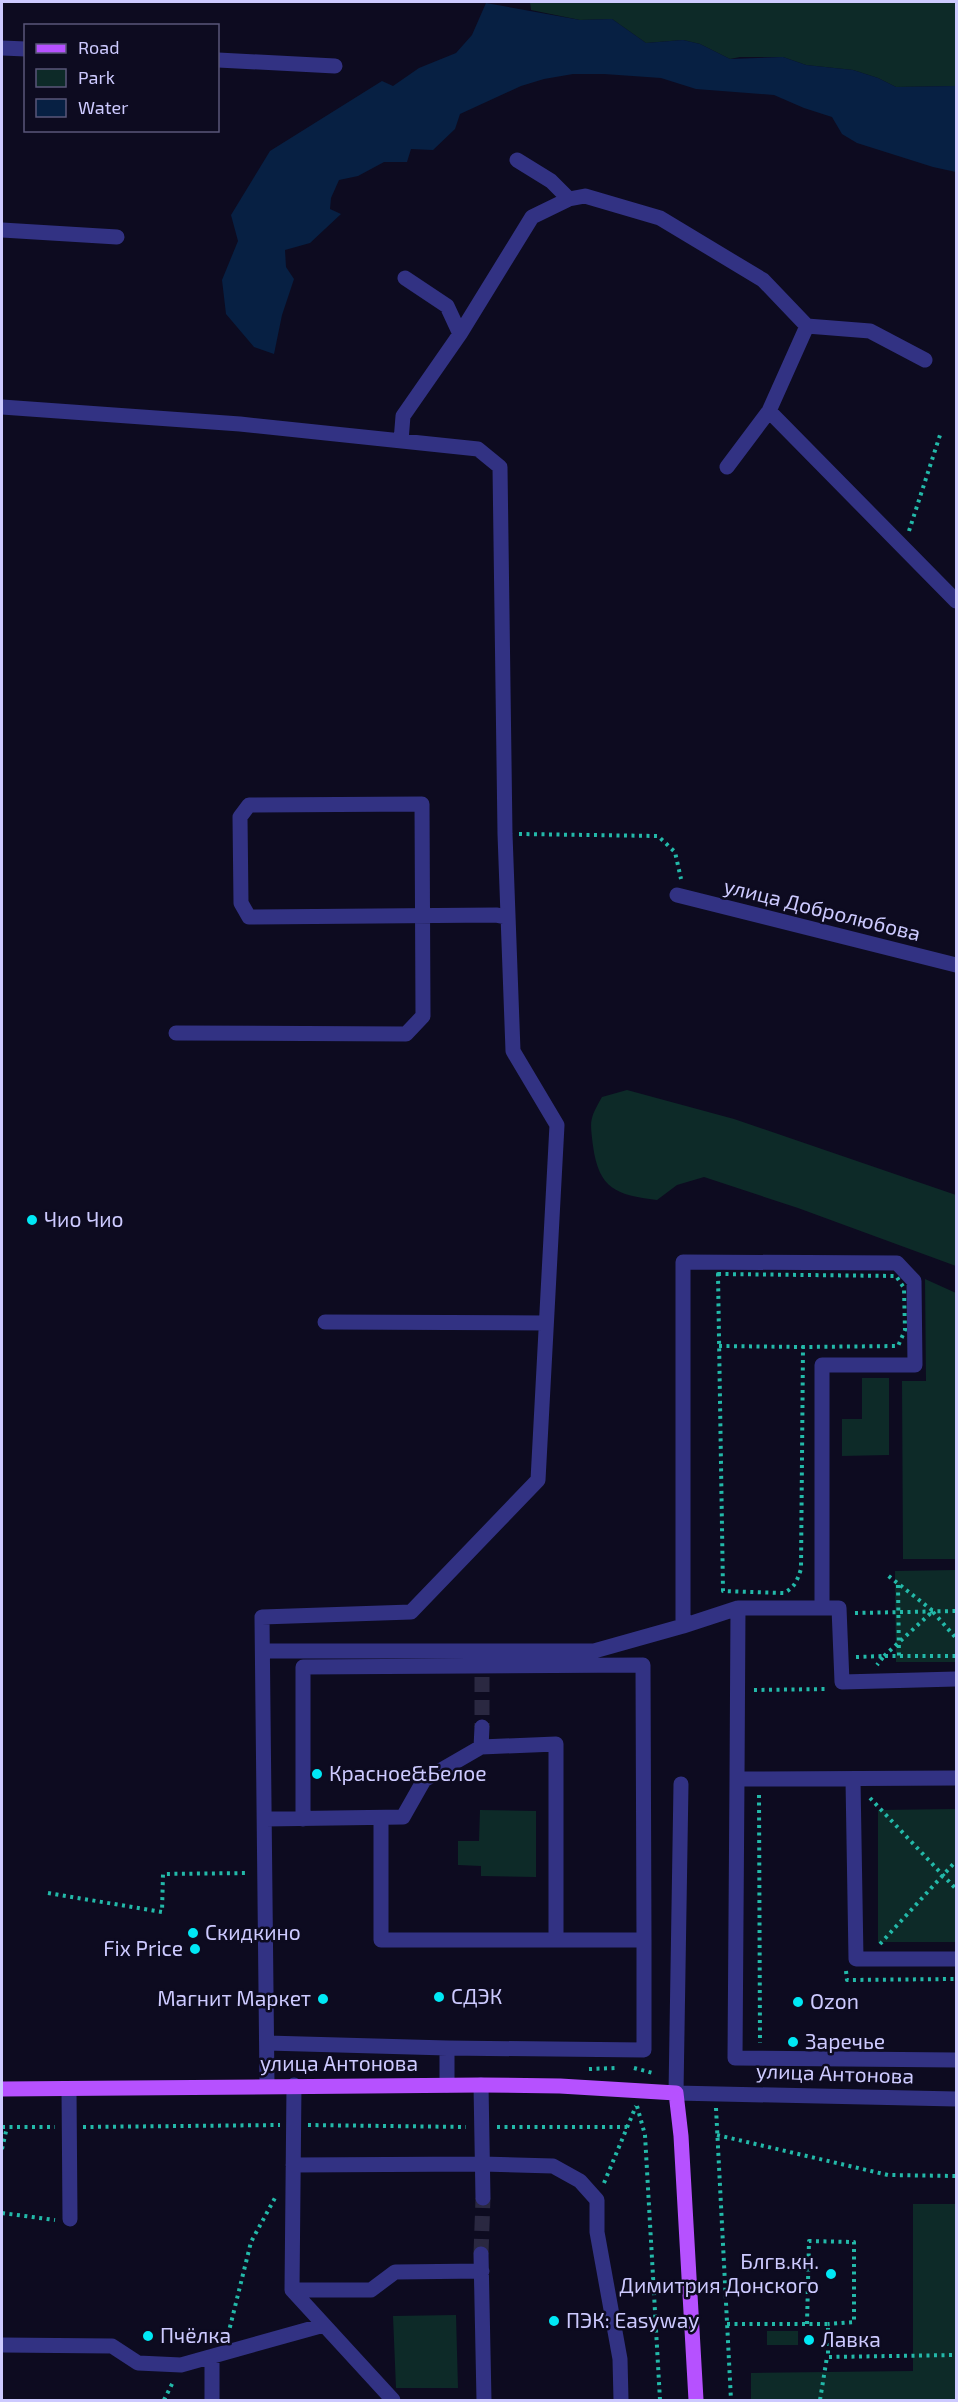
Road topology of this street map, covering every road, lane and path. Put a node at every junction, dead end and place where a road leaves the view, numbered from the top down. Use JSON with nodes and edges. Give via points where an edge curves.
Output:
{"nodes":[{"id":1,"x":2,"y":48,"type":"edge"},
{"id":2,"x":24,"y":49,"type":"edge"},
{"id":3,"x":219,"y":60,"type":"edge"},
{"id":4,"x":334,"y":66,"type":"dead end"},
{"id":5,"x":517,"y":160,"type":"dead end"},
{"id":6,"x":569,"y":199,"type":"junction"},
{"id":7,"x":2,"y":230,"type":"edge"},
{"id":8,"x":117,"y":237,"type":"dead end"},
{"id":9,"x":405,"y":278,"type":"dead end"},
{"id":10,"x":807,"y":326,"type":"junction"},
{"id":11,"x":460,"y":334,"type":"junction"},
{"id":12,"x":925,"y":360,"type":"dead end"},
{"id":13,"x":2,"y":407,"type":"edge"},
{"id":14,"x":769,"y":411,"type":"junction"},
{"id":15,"x":941,"y":432,"type":"dead end"},
{"id":16,"x":401,"y":441,"type":"junction"},
{"id":17,"x":727,"y":467,"type":"dead end"},
{"id":18,"x":904,"y":546,"type":"junction"},
{"id":19,"x":957,"y":601,"type":"edge"},
{"id":20,"x":505,"y":834,"type":"junction"},
{"id":21,"x":684,"y":897,"type":"joint"},
{"id":22,"x":422,"y":916,"type":"junction"},
{"id":23,"x":507,"y":917,"type":"junction"},
{"id":24,"x":957,"y":965,"type":"edge"},
{"id":25,"x":176,"y":1033,"type":"dead end"},
{"id":26,"x":325,"y":1322,"type":"dead end"},
{"id":27,"x":546,"y":1323,"type":"junction"},
{"id":28,"x":719,"y":1346,"type":"junction"},
{"id":29,"x":803,"y":1347,"type":"junction"},
{"id":30,"x":886,"y":1574,"type":"dead end"},
{"id":31,"x":898,"y":1584,"type":"junction"},
{"id":32,"x":738,"y":1608,"type":"junction"},
{"id":33,"x":822,"y":1608,"type":"junction"},
{"id":34,"x":933,"y":1611,"type":"junction"},
{"id":35,"x":957,"y":1611,"type":"edge"},
{"id":36,"x":898,"y":1612,"type":"junction"},
{"id":37,"x":839,"y":1614,"type":"junction"},
{"id":38,"x":683,"y":1626,"type":"junction"},
{"id":39,"x":957,"y":1638,"type":"edge"},
{"id":40,"x":899,"y":1643,"type":"junction"},
{"id":41,"x":263,"y":1651,"type":"junction"},
{"id":42,"x":884,"y":1656,"type":"junction"},
{"id":43,"x":899,"y":1656,"type":"junction"},
{"id":44,"x":957,"y":1656,"type":"edge"},
{"id":45,"x":841,"y":1657,"type":"junction"},
{"id":46,"x":957,"y":1679,"type":"edge"},
{"id":47,"x":863,"y":1681,"type":"junction"},
{"id":48,"x":834,"y":1689,"type":"dead end"},
{"id":49,"x":749,"y":1690,"type":"dead end"},
{"id":50,"x":482,"y":1727,"type":"tunnel mouth"},
{"id":51,"x":482,"y":1747,"type":"junction"},
{"id":52,"x":957,"y":1778,"type":"edge"},
{"id":53,"x":737,"y":1779,"type":"junction"},
{"id":54,"x":853,"y":1780,"type":"junction"},
{"id":55,"x":681,"y":1784,"type":"dead end"},
{"id":56,"x":759,"y":1790,"type":"dead end"},
{"id":57,"x":381,"y":1818,"type":"junction"},
{"id":58,"x":265,"y":1819,"type":"junction"},
{"id":59,"x":303,"y":1819,"type":"junction"},
{"id":60,"x":957,"y":1861,"type":"edge"},
{"id":61,"x":265,"y":1873,"type":"junction"},
{"id":62,"x":943,"y":1875,"type":"junction"},
{"id":63,"x":957,"y":1889,"type":"edge"},
{"id":64,"x":48,"y":1893,"type":"dead end"},
{"id":65,"x":556,"y":1940,"type":"junction"},
{"id":66,"x":644,"y":1940,"type":"junction"},
{"id":67,"x":866,"y":1959,"type":"junction"},
{"id":68,"x":957,"y":1959,"type":"edge"},
{"id":69,"x":846,"y":1968,"type":"dead end"},
{"id":70,"x":957,"y":1979,"type":"edge"},
{"id":71,"x":847,"y":1980,"type":"junction"},
{"id":72,"x":267,"y":2043,"type":"junction"},
{"id":73,"x":447,"y":2048,"type":"junction"},
{"id":74,"x":760,"y":2048,"type":"dead end"},
{"id":75,"x":957,"y":2060,"type":"edge"},
{"id":76,"x":635,"y":2068,"type":"dead end"},
{"id":77,"x":267,"y":2085,"type":"junction"},
{"id":78,"x":294,"y":2085,"type":"junction"},
{"id":79,"x":447,"y":2085,"type":"junction"},
{"id":80,"x":482,"y":2085,"type":"junction"},
{"id":81,"x":2,"y":2089,"type":"edge"},
{"id":82,"x":69,"y":2089,"type":"junction"},
{"id":83,"x":715,"y":2092,"type":"junction"},
{"id":84,"x":676,"y":2093,"type":"junction"},
{"id":85,"x":637,"y":2098,"type":"junction"},
{"id":86,"x":957,"y":2099,"type":"edge"},
{"id":87,"x":293,"y":2125,"type":"junction"},
{"id":88,"x":2,"y":2127,"type":"edge"},
{"id":89,"x":7,"y":2127,"type":"junction"},
{"id":90,"x":69,"y":2127,"type":"junction"},
{"id":91,"x":482,"y":2127,"type":"junction"},
{"id":92,"x":627,"y":2127,"type":"junction"},
{"id":93,"x":717,"y":2134,"type":"junction"},
{"id":94,"x":2,"y":2149,"type":"edge"},
{"id":95,"x":482,"y":2164,"type":"junction"},
{"id":96,"x":293,"y":2165,"type":"junction"},
{"id":97,"x":957,"y":2176,"type":"edge"},
{"id":98,"x":277,"y":2194,"type":"dead end"},
{"id":99,"x":483,"y":2198,"type":"tunnel mouth"},
{"id":100,"x":597,"y":2200,"type":"junction"},
{"id":101,"x":2,"y":2213,"type":"edge"},
{"id":102,"x":70,"y":2219,"type":"joint"},
{"id":103,"x":482,"y":2254,"type":"tunnel mouth"},
{"id":104,"x":482,"y":2271,"type":"junction"},
{"id":105,"x":292,"y":2290,"type":"junction"},
{"id":106,"x":727,"y":2324,"type":"junction"},
{"id":107,"x":807,"y":2324,"type":"junction"},
{"id":108,"x":828,"y":2324,"type":"junction"},
{"id":109,"x":324,"y":2325,"type":"junction"},
{"id":110,"x":2,"y":2345,"type":"edge"},
{"id":111,"x":828,"y":2348,"type":"junction"},
{"id":112,"x":218,"y":2355,"type":"junction"},
{"id":113,"x":957,"y":2355,"type":"edge"},
{"id":114,"x":212,"y":2400,"type":"edge"},
{"id":115,"x":393,"y":2400,"type":"edge"},
{"id":116,"x":484,"y":2400,"type":"edge"},
{"id":117,"x":621,"y":2400,"type":"edge"},
{"id":118,"x":660,"y":2400,"type":"edge"},
{"id":119,"x":696,"y":2400,"type":"edge"},
{"id":120,"x":731,"y":2400,"type":"edge"},
{"id":121,"x":820,"y":2400,"type":"edge"}],
"edges":[{"from":1,"to":2,"type":"street"},
{"from":3,"to":4,"type":"street"},
{"from":5,"to":6,"type":"street","via":[[551,181]]},
{"from":6,"to":10,"type":"street","via":[[585,196],[660,218],[763,280]]},
{"from":6,"to":11,"type":"street","via":[[532,217]]},
{"from":7,"to":8,"type":"street"},
{"from":9,"to":11,"type":"street","via":[[447,306]]},
{"from":10,"to":12,"type":"street","via":[[870,331]]},
{"from":10,"to":14,"type":"street"},
{"from":11,"to":16,"type":"street","via":[[403,416]]},
{"from":13,"to":16,"type":"street","via":[[240,424]]},
{"from":14,"to":17,"type":"street"},
{"from":14,"to":18,"type":"street"},
{"from":15,"to":18,"type":"path"},
{"from":16,"to":20,"type":"street","via":[[478,449],[500,467]]},
{"from":18,"to":19,"type":"street"},
{"from":20,"to":21,"type":"path","via":[[658,836],[675,852]]},
{"from":20,"to":23,"type":"street"},
{"from":21,"to":24,"type":"street","name":"улица Добролюбова"},
{"from":22,"to":22,"type":"street","via":[[249,917],[241,903],[240,817],[249,805],[422,804]]},
{"from":22,"to":23,"type":"street"},
{"from":22,"to":25,"type":"street","via":[[423,1016],[406,1034]]},
{"from":23,"to":27,"type":"street","via":[[513,1051],[556,1125]]},
{"from":26,"to":27,"type":"street"},
{"from":27,"to":41,"type":"street","via":[[538,1480],[411,1612],[262,1617]]},
{"from":28,"to":29,"type":"path"},
{"from":28,"to":29,"type":"path","via":[[718,1274],[896,1276],[904,1288],[905,1330],[898,1346]]},
{"from":28,"to":29,"type":"path","via":[[723,1591],[734,1593],[784,1593],[797,1581],[801,1569]]},
{"from":30,"to":31,"type":"path"},
{"from":31,"to":34,"type":"path"},
{"from":31,"to":36,"type":"path"},
{"from":32,"to":33,"type":"street"},
{"from":32,"to":38,"type":"street"},
{"from":32,"to":53,"type":"street"},
{"from":33,"to":37,"type":"street","via":[[839,1608]]},
{"from":33,"to":38,"type":"street","via":[[822,1365],[915,1365],[914,1281],[897,1263],[683,1262]]},
{"from":34,"to":35,"type":"path"},
{"from":34,"to":36,"type":"path"},
{"from":34,"to":39,"type":"path"},
{"from":34,"to":40,"type":"path"},
{"from":36,"to":37,"type":"path"},
{"from":36,"to":40,"type":"path"},
{"from":37,"to":45,"type":"street"},
{"from":38,"to":41,"type":"street","via":[[594,1651]]},
{"from":40,"to":42,"type":"path"},
{"from":40,"to":43,"type":"path"},
{"from":41,"to":58,"type":"street"},
{"from":42,"to":43,"type":"path"},
{"from":42,"to":45,"type":"path"},
{"from":42,"to":47,"type":"path"},
{"from":43,"to":44,"type":"path"},
{"from":45,"to":47,"type":"street","via":[[842,1682]]},
{"from":46,"to":47,"type":"street"},
{"from":48,"to":49,"type":"path"},
{"from":50,"to":51,"type":"street"},
{"from":51,"to":57,"type":"street","via":[[424,1780],[403,1817]]},
{"from":51,"to":65,"type":"street","via":[[556,1744]]},
{"from":52,"to":54,"type":"street"},
{"from":53,"to":54,"type":"street"},
{"from":53,"to":75,"type":"street","via":[[735,2058]]},
{"from":54,"to":62,"type":"path"},
{"from":54,"to":67,"type":"street","via":[[856,1959]]},
{"from":55,"to":84,"type":"street"},
{"from":56,"to":74,"type":"path"},
{"from":57,"to":59,"type":"street"},
{"from":57,"to":65,"type":"street","via":[[381,1940]]},
{"from":58,"to":59,"type":"street"},
{"from":58,"to":61,"type":"street"},
{"from":59,"to":66,"type":"street","via":[[303,1667],[482,1671],[643,1665]]},
{"from":60,"to":62,"type":"path"},
{"from":61,"to":64,"type":"path","via":[[164,1874],[162,1912]]},
{"from":61,"to":72,"type":"street"},
{"from":62,"to":63,"type":"path"},
{"from":62,"to":67,"type":"path"},
{"from":65,"to":66,"type":"street"},
{"from":66,"to":73,"type":"street","via":[[644,2050]]},
{"from":67,"to":68,"type":"street"},
{"from":67,"to":71,"type":"path"},
{"from":69,"to":71,"type":"path"},
{"from":70,"to":71,"type":"path"},
{"from":72,"to":73,"type":"street"},
{"from":72,"to":77,"type":"street"},
{"from":73,"to":79,"type":"street"},
{"from":76,"to":85,"type":"path"},
{"from":77,"to":78,"type":"main road","name":"улица Антонова"},
{"from":77,"to":82,"type":"main road","name":"улица Антонова"},
{"from":78,"to":79,"type":"main road","name":"улица Антонова"},
{"from":78,"to":87,"type":"street"},
{"from":79,"to":80,"type":"main road","name":"улица Антонова"},
{"from":80,"to":85,"type":"main road","name":"улица Антонова","via":[[560,2086]]},
{"from":80,"to":91,"type":"street"},
{"from":81,"to":82,"type":"main road","name":"улица Антонова"},
{"from":82,"to":90,"type":"street"},
{"from":83,"to":84,"type":"street","name":"улица Антонова"},
{"from":83,"to":86,"type":"street","name":"улица Антонова"},
{"from":83,"to":93,"type":"path"},
{"from":84,"to":85,"type":"main road","name":"улица Антонова"},
{"from":84,"to":119,"type":"main road"},
{"from":85,"to":92,"type":"path"},
{"from":85,"to":118,"type":"path","via":[[645,2135]]},
{"from":87,"to":90,"type":"path"},
{"from":87,"to":91,"type":"path"},
{"from":87,"to":96,"type":"street"},
{"from":88,"to":89,"type":"path"},
{"from":89,"to":90,"type":"path"},
{"from":89,"to":94,"type":"path"},
{"from":90,"to":102,"type":"street"},
{"from":91,"to":92,"type":"path"},
{"from":91,"to":95,"type":"street"},
{"from":92,"to":100,"type":"path"},
{"from":93,"to":97,"type":"path","via":[[888,2175]]},
{"from":93,"to":106,"type":"path"},
{"from":95,"to":96,"type":"street"},
{"from":95,"to":99,"type":"street"},
{"from":95,"to":100,"type":"street","via":[[553,2166],[580,2181]]},
{"from":96,"to":105,"type":"street"},
{"from":98,"to":112,"type":"path","via":[[251,2242]]},
{"from":100,"to":117,"type":"street","via":[[597,2232],[620,2359]]},
{"from":101,"to":102,"type":"path","via":[[48,2221]]},
{"from":103,"to":104,"type":"street"},
{"from":104,"to":105,"type":"street","via":[[395,2272],[371,2290]]},
{"from":104,"to":116,"type":"street"},
{"from":105,"to":109,"type":"street"},
{"from":106,"to":107,"type":"path"},
{"from":106,"to":120,"type":"path"},
{"from":107,"to":108,"type":"path"},
{"from":107,"to":108,"type":"path","via":[[809,2241],[854,2242],[854,2322]]},
{"from":108,"to":111,"type":"path"},
{"from":109,"to":112,"type":"street"},
{"from":109,"to":115,"type":"street"},
{"from":110,"to":112,"type":"street","via":[[112,2346],[138,2363],[181,2365]]},
{"from":111,"to":113,"type":"path","via":[[828,2357]]},
{"from":111,"to":121,"type":"path"},
{"from":112,"to":114,"type":"street"}]}
